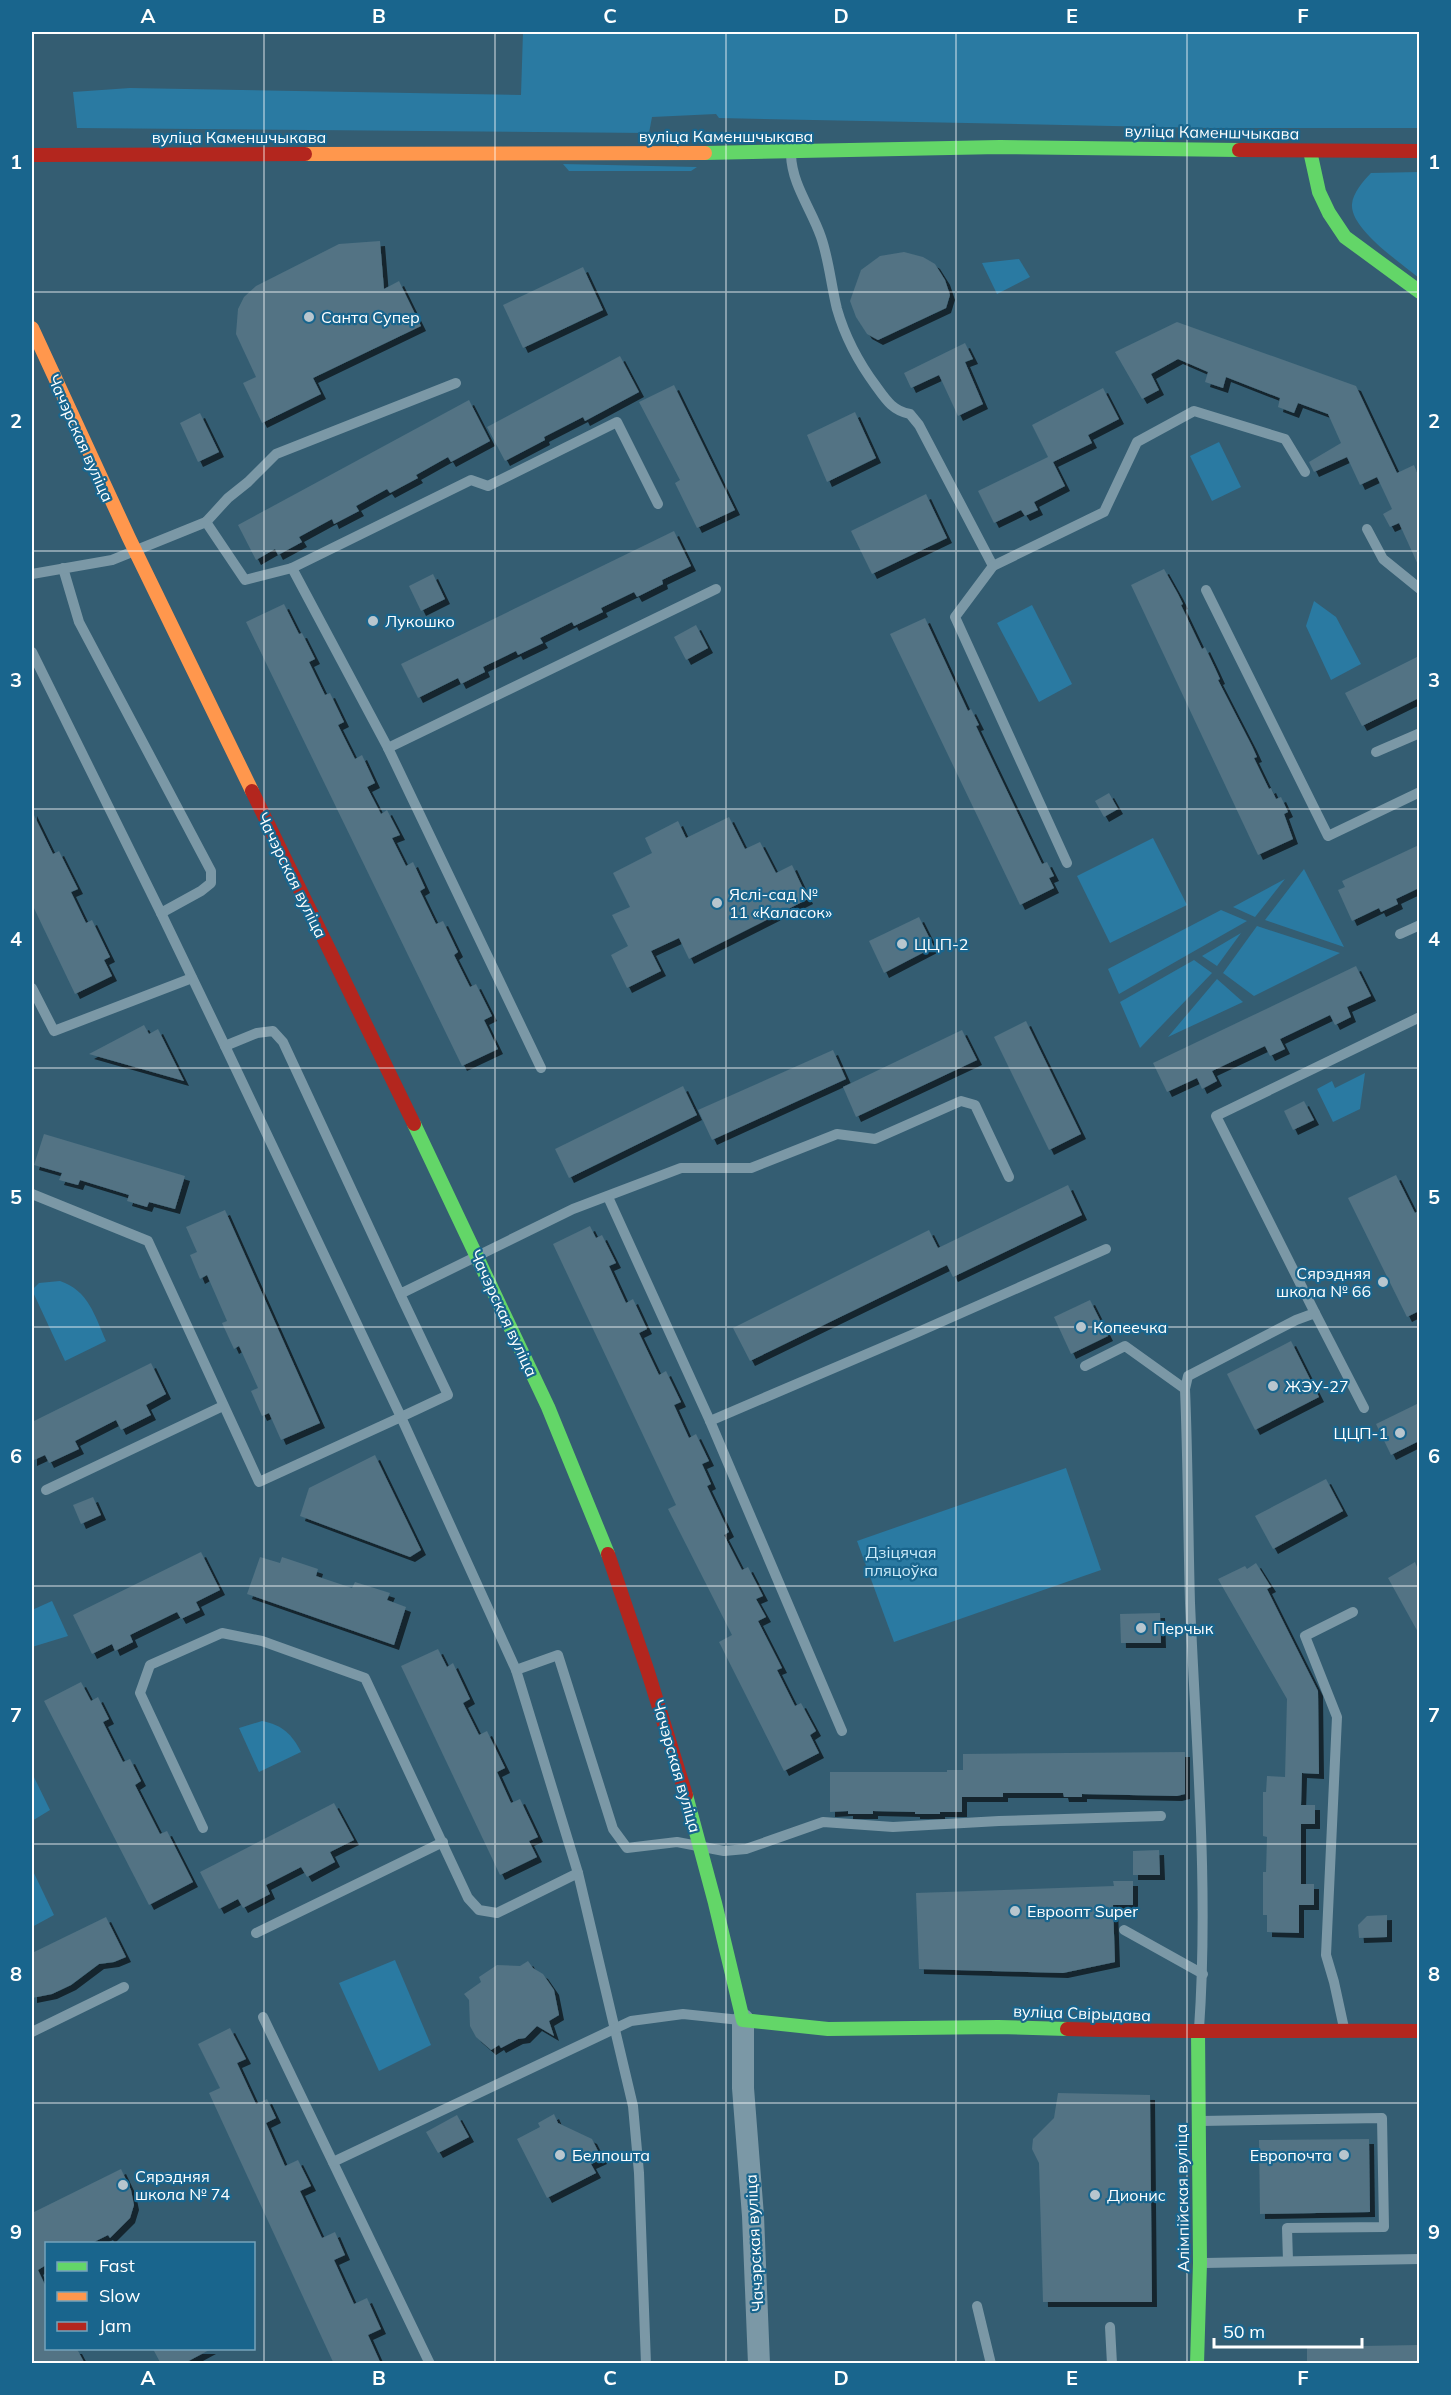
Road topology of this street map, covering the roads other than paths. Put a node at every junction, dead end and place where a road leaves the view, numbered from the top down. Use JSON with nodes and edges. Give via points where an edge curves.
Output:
{"nodes":[{"id":1,"x":1310,"y":151,"type":"junction"},
{"id":2,"x":1419,"y":151,"type":"edge"},
{"id":3,"x":791,"y":153,"type":"junction"},
{"id":4,"x":32,"y":155,"type":"edge"},
{"id":5,"x":1419,"y":292,"type":"edge"},
{"id":6,"x":32,"y":328,"type":"edge"},
{"id":7,"x":456,"y":383,"type":"dead end"},
{"id":8,"x":1305,"y":472,"type":"dead end"},
{"id":9,"x":658,"y":504,"type":"dead end"},
{"id":10,"x":206,"y":522,"type":"junction"},
{"id":11,"x":1367,"y":529,"type":"dead end"},
{"id":12,"x":134,"y":552,"type":"junction"},
{"id":13,"x":993,"y":566,"type":"junction"},
{"id":14,"x":63,"y":568,"type":"junction"},
{"id":15,"x":292,"y":568,"type":"junction"},
{"id":16,"x":32,"y":574,"type":"edge"},
{"id":17,"x":716,"y":589,"type":"dead end"},
{"id":18,"x":1419,"y":589,"type":"edge"},
{"id":19,"x":1206,"y":590,"type":"dead end"},
{"id":20,"x":32,"y":652,"type":"edge"},
{"id":21,"x":1419,"y":733,"type":"edge"},
{"id":22,"x":388,"y":748,"type":"junction"},
{"id":23,"x":1376,"y":752,"type":"dead end"},
{"id":24,"x":1419,"y":792,"type":"edge"},
{"id":25,"x":1067,"y":863,"type":"dead end"},
{"id":26,"x":161,"y":913,"type":"junction"},
{"id":27,"x":1419,"y":925,"type":"edge"},
{"id":28,"x":1400,"y":934,"type":"dead end"},
{"id":29,"x":192,"y":978,"type":"junction"},
{"id":30,"x":32,"y":988,"type":"edge"},
{"id":31,"x":1419,"y":1017,"type":"edge"},
{"id":32,"x":225,"y":1046,"type":"junction"},
{"id":33,"x":542,"y":1068,"type":"dead end"},
{"id":34,"x":1009,"y":1177,"type":"dead end"},
{"id":35,"x":32,"y":1194,"type":"edge"},
{"id":36,"x":608,"y":1197,"type":"junction"},
{"id":37,"x":1106,"y":1249,"type":"dead end"},
{"id":38,"x":478,"y":1256,"type":"junction"},
{"id":39,"x":400,"y":1294,"type":"junction"},
{"id":40,"x":1316,"y":1313,"type":"junction"},
{"id":41,"x":1085,"y":1366,"type":"dead end"},
{"id":42,"x":1185,"y":1389,"type":"junction"},
{"id":43,"x":223,"y":1406,"type":"junction"},
{"id":44,"x":1365,"y":1408,"type":"dead end"},
{"id":45,"x":401,"y":1417,"type":"junction"},
{"id":46,"x":710,"y":1421,"type":"junction"},
{"id":47,"x":46,"y":1490,"type":"dead end"},
{"id":48,"x":1353,"y":1612,"type":"dead end"},
{"id":49,"x":516,"y":1670,"type":"junction"},
{"id":50,"x":842,"y":1731,"type":"dead end"},
{"id":51,"x":1161,"y":1816,"type":"dead end"},
{"id":52,"x":203,"y":1828,"type":"dead end"},
{"id":53,"x":443,"y":1842,"type":"junction"},
{"id":54,"x":699,"y":1846,"type":"junction"},
{"id":55,"x":578,"y":1873,"type":"junction"},
{"id":56,"x":1124,"y":1930,"type":"dead end"},
{"id":57,"x":256,"y":1933,"type":"dead end"},
{"id":58,"x":1203,"y":1974,"type":"junction"},
{"id":59,"x":124,"y":1986,"type":"dead end"},
{"id":60,"x":263,"y":2017,"type":"dead end"},
{"id":61,"x":743,"y":2020,"type":"junction"},
{"id":62,"x":615,"y":2027,"type":"junction"},
{"id":63,"x":1344,"y":2031,"type":"junction"},
{"id":64,"x":1419,"y":2031,"type":"edge"},
{"id":65,"x":32,"y":2032,"type":"edge"},
{"id":66,"x":1198,"y":2032,"type":"junction"},
{"id":67,"x":1198,"y":2121,"type":"junction"},
{"id":68,"x":333,"y":2163,"type":"junction"},
{"id":69,"x":1419,"y":2259,"type":"edge"},
{"id":70,"x":1288,"y":2261,"type":"junction"},
{"id":71,"x":1200,"y":2263,"type":"junction"},
{"id":72,"x":977,"y":2306,"type":"dead end"},
{"id":73,"x":1110,"y":2327,"type":"dead end"},
{"id":74,"x":430,"y":2364,"type":"edge"},
{"id":75,"x":646,"y":2364,"type":"edge"},
{"id":76,"x":759,"y":2364,"type":"edge"},
{"id":77,"x":991,"y":2364,"type":"edge"},
{"id":78,"x":1112,"y":2364,"type":"edge"},
{"id":79,"x":1197,"y":2364,"type":"edge"}],
"edges":[{"from":1,"to":2,"type":"main road","name":"вуліца Каменшчыкава"},
{"from":1,"to":3,"type":"main road","name":"вуліца Каменшчыкава","via":[[1000,147]]},
{"from":1,"to":5,"type":"main road","via":[[1319,192],[1345,237]]},
{"from":3,"to":4,"type":"main road","name":"вуліца Каменшчыкава"},
{"from":3,"to":13,"type":"lane","via":[[800,192],[821,237],[847,337],[891,406],[910,414],[919,425]]},
{"from":6,"to":12,"type":"main road","name":"Чачэрская вуліца"},
{"from":7,"to":10,"type":"lane","via":[[276,454]]},
{"from":8,"to":13,"type":"lane","via":[[1285,439],[1194,411],[1137,442],[1104,512]]},
{"from":9,"to":15,"type":"lane","via":[[617,422],[488,486],[471,480]]},
{"from":10,"to":12,"type":"lane"},
{"from":10,"to":15,"type":"lane","via":[[245,580]]},
{"from":11,"to":18,"type":"lane","via":[[1383,559]]},
{"from":12,"to":14,"type":"lane"},
{"from":12,"to":38,"type":"main road","name":"Чачэрская вуліца"},
{"from":13,"to":25,"type":"lane","via":[[955,617]]},
{"from":14,"to":16,"type":"lane"},
{"from":14,"to":26,"type":"lane","via":[[79,622],[212,871],[211,884]]},
{"from":15,"to":22,"type":"lane"},
{"from":17,"to":22,"type":"lane"},
{"from":19,"to":24,"type":"lane","via":[[1328,836]]},
{"from":20,"to":26,"type":"lane"},
{"from":21,"to":23,"type":"lane"},
{"from":22,"to":33,"type":"lane"},
{"from":26,"to":29,"type":"lane"},
{"from":27,"to":28,"type":"lane"},
{"from":29,"to":30,"type":"lane","via":[[54,1031]]},
{"from":29,"to":32,"type":"lane"},
{"from":31,"to":40,"type":"lane","via":[[1216,1116]]},
{"from":32,"to":39,"type":"lane","via":[[273,1031],[283,1042]]},
{"from":32,"to":45,"type":"lane"},
{"from":34,"to":36,"type":"lane","via":[[975,1105],[961,1101],[875,1139],[837,1134],[751,1168],[681,1168]]},
{"from":35,"to":43,"type":"lane","via":[[148,1241]]},
{"from":36,"to":38,"type":"lane","via":[[573,1209]]},
{"from":36,"to":46,"type":"lane"},
{"from":37,"to":46,"type":"lane"},
{"from":38,"to":39,"type":"lane"},
{"from":38,"to":54,"type":"main road","name":"Чачэрская вуліца","via":[[566,1449],[609,1556],[660,1705]]},
{"from":39,"to":45,"type":"lane","via":[[448,1395]]},
{"from":40,"to":42,"type":"lane","via":[[1188,1376]]},
{"from":40,"to":44,"type":"lane"},
{"from":41,"to":42,"type":"lane","via":[[1125,1346]]},
{"from":42,"to":58,"type":"lane","via":[[1190,1602],[1200,1774]]},
{"from":43,"to":45,"type":"lane","via":[[259,1482]]},
{"from":43,"to":47,"type":"lane"},
{"from":45,"to":49,"type":"lane"},
{"from":46,"to":50,"type":"lane"},
{"from":48,"to":63,"type":"lane","via":[[1305,1636],[1337,1717],[1326,1955]]},
{"from":49,"to":54,"type":"lane","via":[[558,1655],[613,1829],[627,1848],[677,1842]]},
{"from":49,"to":55,"type":"lane"},
{"from":51,"to":54,"type":"lane","via":[[893,1827],[823,1822],[746,1849],[724,1851]]},
{"from":52,"to":53,"type":"lane","via":[[140,1693],[150,1665],[222,1634],[262,1641],[365,1677]]},
{"from":53,"to":55,"type":"lane","via":[[468,1898],[479,1910],[497,1913]]},
{"from":53,"to":57,"type":"lane"},
{"from":54,"to":61,"type":"main road","name":"Чачэрская вуліца"},
{"from":55,"to":62,"type":"lane"},
{"from":56,"to":58,"type":"lane"},
{"from":58,"to":66,"type":"lane"},
{"from":59,"to":65,"type":"lane"},
{"from":60,"to":68,"type":"lane"},
{"from":61,"to":62,"type":"lane","via":[[683,2014]]},
{"from":61,"to":66,"type":"main road","name":"вуліца Свірыдава","via":[[828,2029],[998,2027]]},
{"from":61,"to":76,"type":"street","name":"Чачэрская вуліца","via":[[743,2088]]},
{"from":62,"to":68,"type":"lane"},
{"from":62,"to":75,"type":"lane","via":[[634,2117]]},
{"from":63,"to":64,"type":"main road","name":"вуліца Свірыдава"},
{"from":63,"to":66,"type":"main road","name":"вуліца Свірыдава"},
{"from":66,"to":67,"type":"main road","name":"Алімпійская вуліца"},
{"from":67,"to":70,"type":"lane","via":[[1382,2118],[1384,2227],[1287,2228]]},
{"from":67,"to":71,"type":"main road","name":"Алімпійская вуліца"},
{"from":68,"to":74,"type":"lane"},
{"from":69,"to":70,"type":"lane"},
{"from":70,"to":71,"type":"lane"},
{"from":71,"to":79,"type":"main road","name":"Алімпійская вуліца"},
{"from":72,"to":77,"type":"lane"},
{"from":73,"to":78,"type":"lane"}]}
